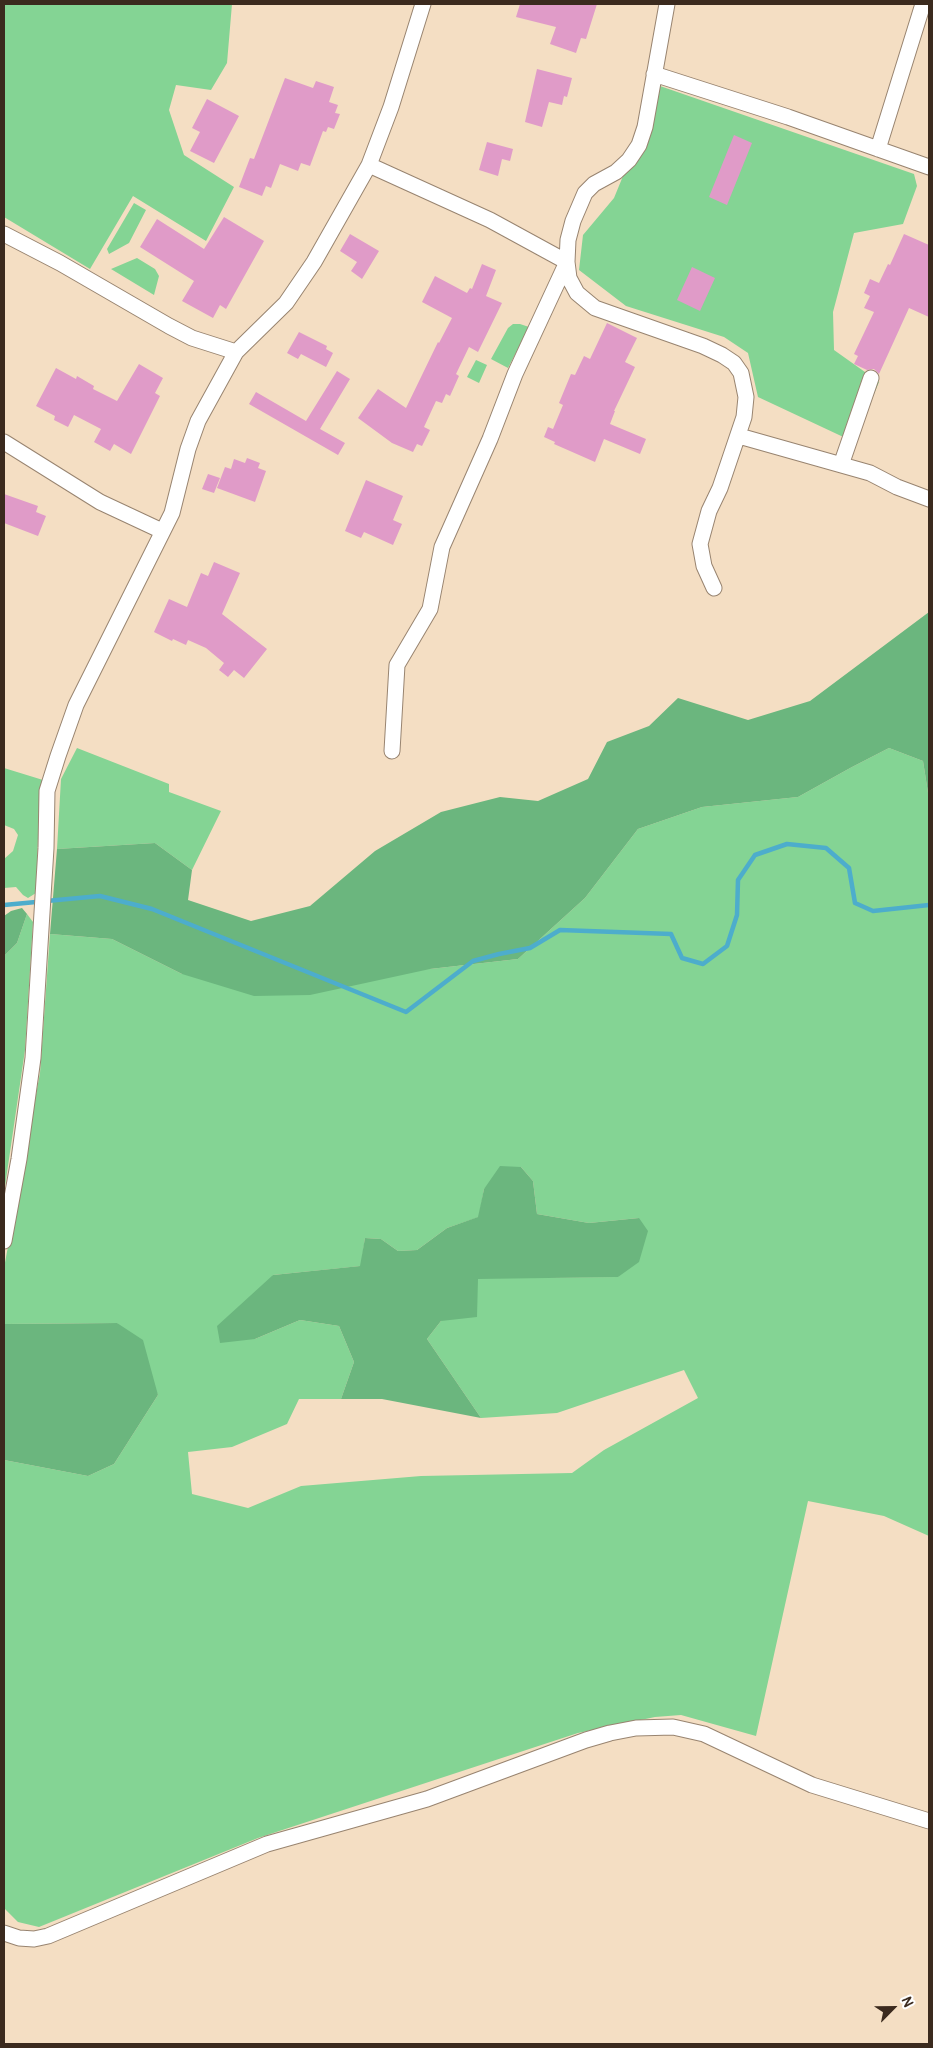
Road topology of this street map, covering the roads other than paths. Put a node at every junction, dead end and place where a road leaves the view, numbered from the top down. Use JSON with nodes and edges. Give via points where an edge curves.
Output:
{"nodes":[{"id":1,"x":423,"y":4,"type":"edge"},
{"id":2,"x":667,"y":4,"type":"edge"},
{"id":3,"x":923,"y":4,"type":"edge"},
{"id":4,"x":654,"y":74,"type":"junction"},
{"id":5,"x":878,"y":149,"type":"junction"},
{"id":6,"x":369,"y":166,"type":"junction"},
{"id":7,"x":929,"y":167,"type":"edge"},
{"id":8,"x":4,"y":234,"type":"edge"},
{"id":9,"x":567,"y":262,"type":"junction"},
{"id":10,"x":236,"y":352,"type":"junction"},
{"id":11,"x":871,"y":378,"type":"dead end"},
{"id":12,"x":739,"y":436,"type":"junction"},
{"id":13,"x":4,"y":442,"type":"edge"},
{"id":14,"x":841,"y":465,"type":"junction"},
{"id":15,"x":929,"y":499,"type":"edge"},
{"id":16,"x":162,"y":531,"type":"junction"},
{"id":17,"x":714,"y":588,"type":"dead end"},
{"id":18,"x":392,"y":751,"type":"dead end"},
{"id":19,"x":4,"y":1241,"type":"edge"},
{"id":20,"x":929,"y":1821,"type":"edge"},
{"id":21,"x":4,"y":1933,"type":"edge"}],
"edges":[{"from":1,"to":6,"type":"street"},
{"from":2,"to":4,"type":"street"},
{"from":3,"to":5,"type":"street"},
{"from":4,"to":5,"type":"street"},
{"from":4,"to":9,"type":"street","via":[[639,145],[616,172],[585,193],[568,240]]},
{"from":5,"to":7,"type":"street"},
{"from":6,"to":9,"type":"street","via":[[490,220]]},
{"from":6,"to":10,"type":"street","via":[[314,262],[286,303]]},
{"from":8,"to":10,"type":"street","via":[[192,338]]},
{"from":9,"to":12,"type":"street","via":[[569,278],[577,294],[595,308],[703,346],[734,363],[746,397]]},
{"from":9,"to":18,"type":"street","via":[[442,547],[430,609],[397,665]]},
{"from":10,"to":16,"type":"street","via":[[198,421],[172,513]]},
{"from":11,"to":14,"type":"street"},
{"from":12,"to":14,"type":"street"},
{"from":12,"to":17,"type":"street","via":[[709,511],[700,544],[704,566]]},
{"from":13,"to":16,"type":"street","via":[[100,502]]},
{"from":14,"to":15,"type":"street","via":[[870,473]]},
{"from":16,"to":19,"type":"street","via":[[76,705],[47,791],[32,1058]]},
{"from":20,"to":21,"type":"street","via":[[812,1785],[704,1734],[672,1727],[636,1728],[578,1743],[427,1799],[267,1844],[48,1936],[19,1938]]}]}
